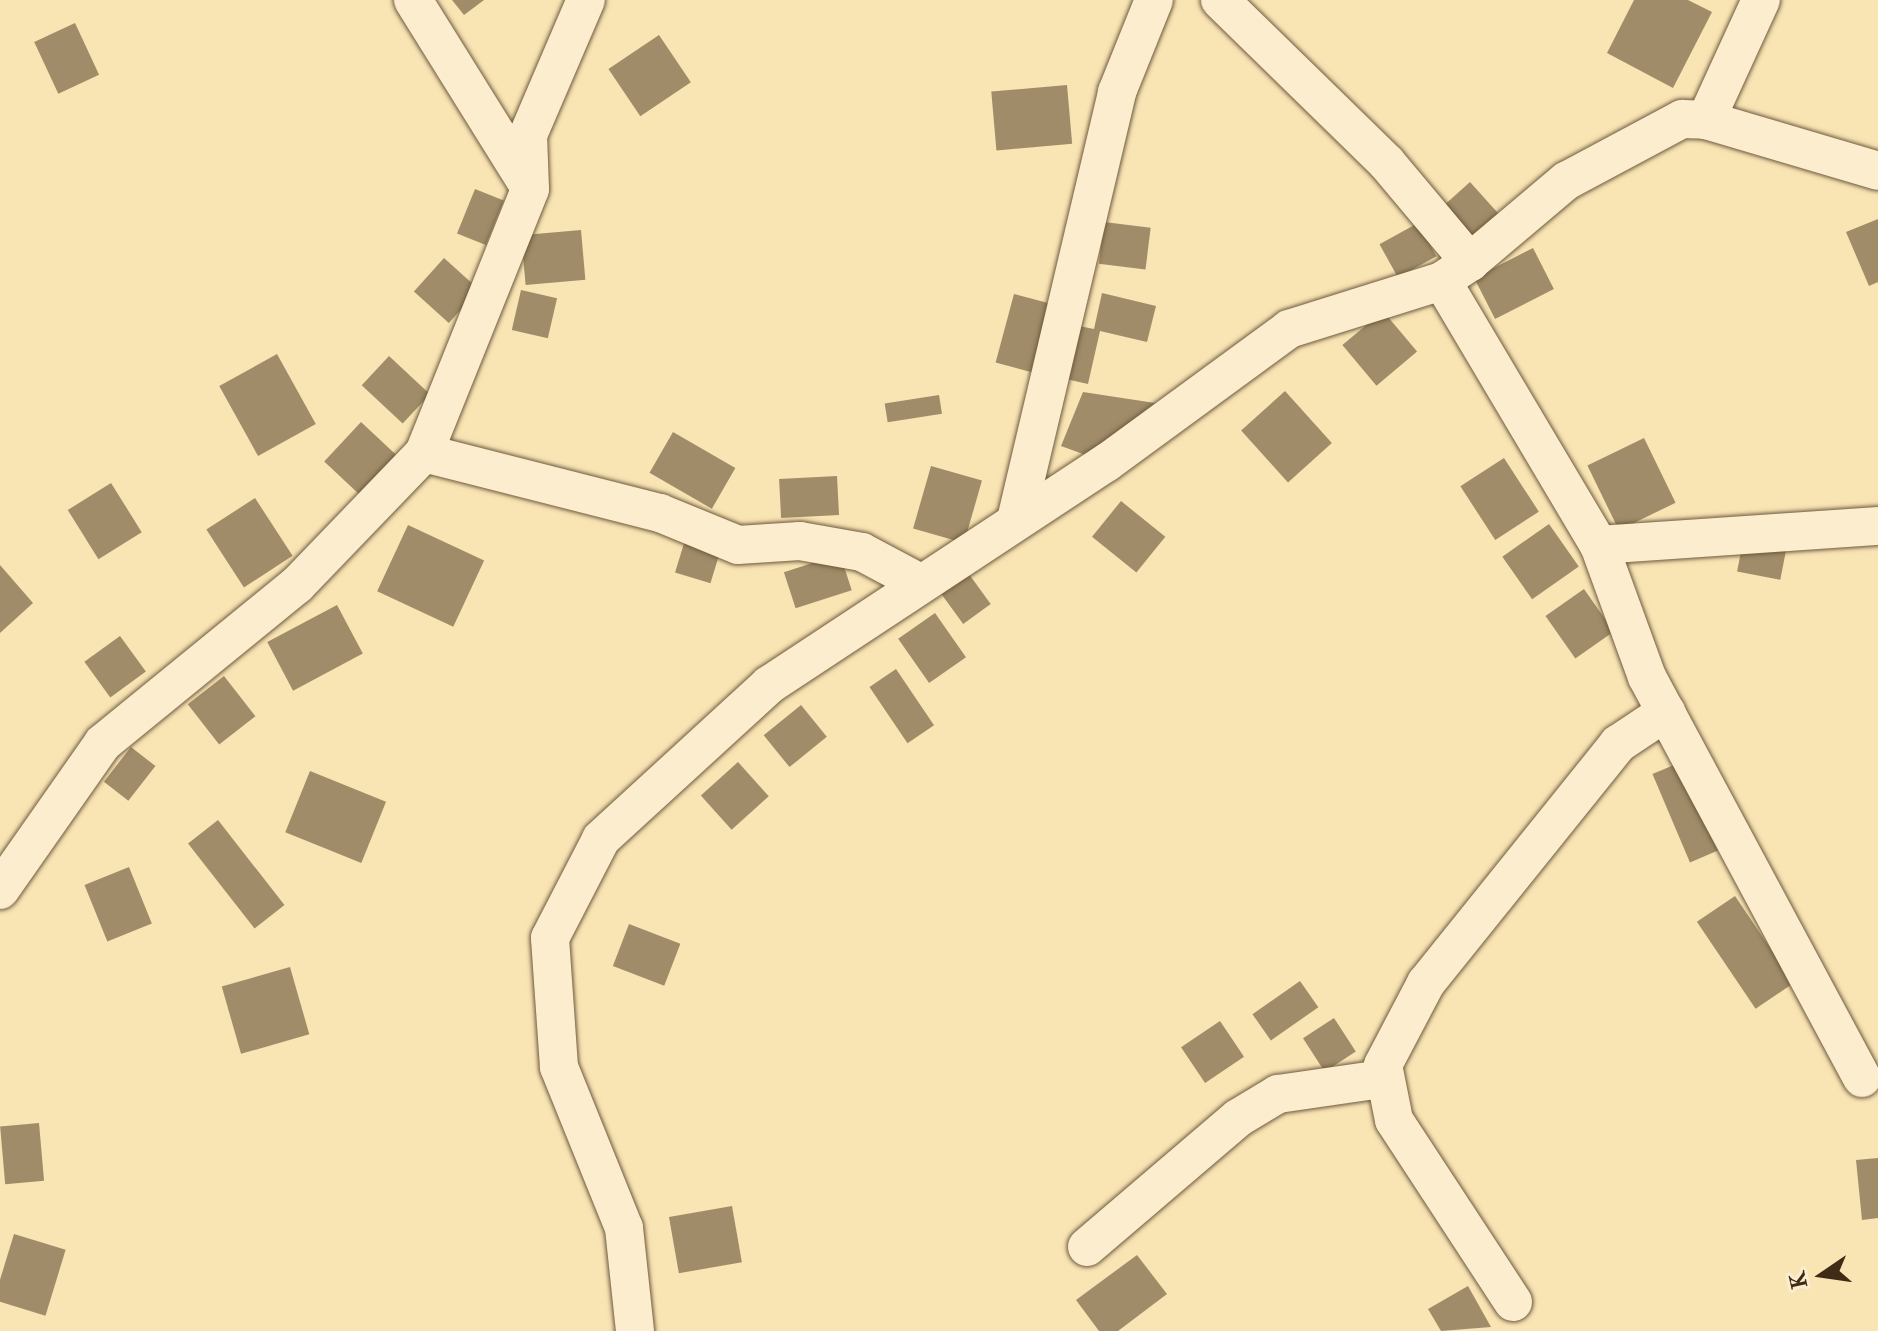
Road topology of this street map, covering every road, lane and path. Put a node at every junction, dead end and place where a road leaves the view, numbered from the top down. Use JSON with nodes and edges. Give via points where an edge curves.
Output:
{"nodes":[{"id":1,"x":413,"y":0,"type":"edge"},
{"id":2,"x":586,"y":0,"type":"edge"},
{"id":3,"x":1154,"y":0,"type":"edge"},
{"id":4,"x":1220,"y":0,"type":"edge"},
{"id":5,"x":1761,"y":0,"type":"edge"},
{"id":6,"x":1706,"y":120,"type":"junction"},
{"id":7,"x":1878,"y":171,"type":"edge"},
{"id":8,"x":530,"y":189,"type":"junction"},
{"id":9,"x":1456,"y":271,"type":"junction"},
{"id":10,"x":424,"y":453,"type":"junction"},
{"id":11,"x":1016,"y":520,"type":"junction"},
{"id":12,"x":1878,"y":526,"type":"edge"},
{"id":13,"x":1599,"y":545,"type":"junction"},
{"id":14,"x":920,"y":583,"type":"junction"},
{"id":15,"x":1666,"y":712,"type":"junction"},
{"id":16,"x":0,"y":890,"type":"edge"},
{"id":17,"x":1862,"y":1078,"type":"dead end"},
{"id":18,"x":1382,"y":1079,"type":"junction"},
{"id":19,"x":1087,"y":1247,"type":"dead end"},
{"id":20,"x":1513,"y":1302,"type":"dead end"},
{"id":21,"x":635,"y":1331,"type":"edge"}],
"edges":[{"from":1,"to":8,"type":"street"},
{"from":2,"to":8,"type":"street","via":[[528,135]]},
{"from":3,"to":11,"type":"street","via":[[1117,92]]},
{"from":4,"to":9,"type":"street","via":[[1386,162]]},
{"from":5,"to":6,"type":"street"},
{"from":6,"to":7,"type":"street"},
{"from":6,"to":9,"type":"street","via":[[1682,119],[1566,181]]},
{"from":8,"to":10,"type":"street"},
{"from":9,"to":11,"type":"street","via":[[1289,329],[1106,463]]},
{"from":9,"to":13,"type":"street"},
{"from":10,"to":14,"type":"street","via":[[660,513],[738,545],[800,541],[862,552]]},
{"from":10,"to":16,"type":"street","via":[[297,585],[103,743]]},
{"from":11,"to":14,"type":"street"},
{"from":12,"to":13,"type":"street"},
{"from":13,"to":15,"type":"street","via":[[1647,677]]},
{"from":14,"to":21,"type":"street","via":[[769,685],[601,839],[550,938],[559,1067],[624,1228]]},
{"from":15,"to":17,"type":"street"},
{"from":15,"to":18,"type":"street","via":[[1618,744],[1426,983],[1383,1065]]},
{"from":18,"to":19,"type":"street","via":[[1278,1094],[1238,1118]]},
{"from":18,"to":20,"type":"street","via":[[1394,1120]]}]}
